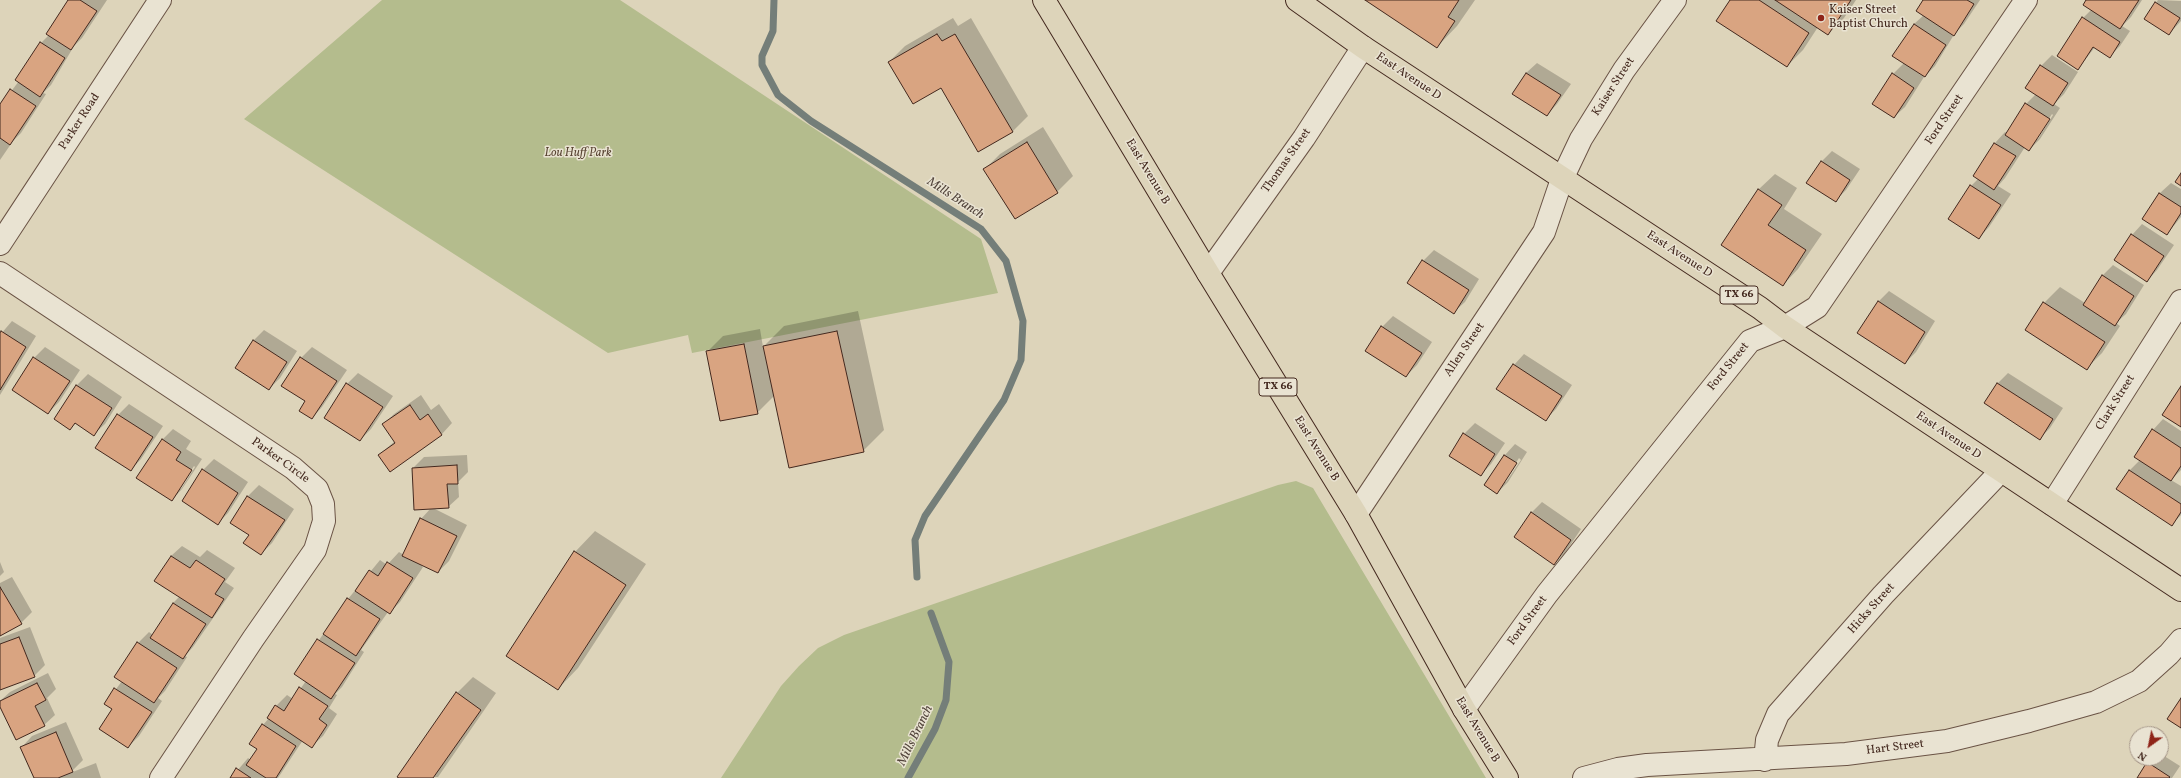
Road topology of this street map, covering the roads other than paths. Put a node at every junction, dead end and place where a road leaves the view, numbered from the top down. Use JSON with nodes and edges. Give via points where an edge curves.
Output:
{"nodes":[{"id":1,"x":160,"y":0,"type":"edge"},
{"id":2,"x":1044,"y":0,"type":"edge"},
{"id":3,"x":1674,"y":0,"type":"edge"},
{"id":4,"x":2026,"y":0,"type":"edge"},
{"id":5,"x":1300,"y":1,"type":"edge"},
{"id":6,"x":1363,"y":47,"type":"junction"},
{"id":7,"x":1562,"y":179,"type":"junction"},
{"id":8,"x":0,"y":244,"type":"edge"},
{"id":9,"x":0,"y":273,"type":"edge"},
{"id":10,"x":1208,"y":273,"type":"junction"},
{"id":11,"x":2181,"y":301,"type":"edge"},
{"id":12,"x":1785,"y":327,"type":"junction"},
{"id":13,"x":2001,"y":471,"type":"junction"},
{"id":14,"x":2052,"y":504,"type":"junction"},
{"id":15,"x":1356,"y":514,"type":"junction"},
{"id":16,"x":2181,"y":590,"type":"edge"},
{"id":17,"x":2181,"y":640,"type":"edge"},
{"id":18,"x":1464,"y":709,"type":"junction"},
{"id":19,"x":1765,"y":760,"type":"junction"},
{"id":20,"x":161,"y":778,"type":"edge"},
{"id":21,"x":1507,"y":778,"type":"edge"},
{"id":22,"x":1584,"y":778,"type":"edge"}],
"edges":[{"from":1,"to":8,"type":"street","name":"Parker Road"},
{"from":2,"to":10,"type":"main road","name":"East Avenue B","number":"TX 66"},
{"from":3,"to":7,"type":"street","name":"Kaiser Street","via":[[1624,70],[1585,132]]},
{"from":4,"to":12,"type":"street","name":"Ford Street","via":[[1818,307]]},
{"from":5,"to":6,"type":"main road","name":"East Avenue D","number":"TX 66"},
{"from":6,"to":7,"type":"main road","name":"East Avenue D","number":"TX 66"},
{"from":6,"to":10,"type":"street","name":"Thomas Street","via":[[1304,138]]},
{"from":7,"to":12,"type":"main road","name":"East Avenue D","number":"TX 66","via":[[1760,308]]},
{"from":7,"to":15,"type":"street","name":"Allen Street","via":[[1544,232]]},
{"from":9,"to":20,"type":"street","name":"Parker Circle","via":[[293,468],[317,489],[323,504],[324,521],[315,550]]},
{"from":10,"to":15,"type":"main road","name":"East Avenue B","number":"TX 66"},
{"from":11,"to":14,"type":"street","name":"Clark Street"},
{"from":12,"to":13,"type":"main road","name":"East Avenue D","number":"TX 66"},
{"from":12,"to":18,"type":"street","name":"Ford Street","via":[[1750,341],[1547,594]]},
{"from":13,"to":14,"type":"main road","name":"East Avenue D","number":"TX 66"},
{"from":13,"to":19,"type":"street","name":"Hicks Street","via":[[1883,596],[1778,714],[1767,740]]},
{"from":14,"to":16,"type":"main road","name":"East Avenue D","number":"TX 66"},
{"from":15,"to":18,"type":"main road","name":"East Avenue B","number":"TX 66"},
{"from":17,"to":19,"type":"street","name":"Hart Street","via":[[2139,681],[2096,702],[1946,741],[1846,754]]},
{"from":18,"to":21,"type":"main road","name":"East Avenue B","number":"TX 66"},
{"from":19,"to":22,"type":"street","name":"Hart Street","via":[[1647,765]]}]}
